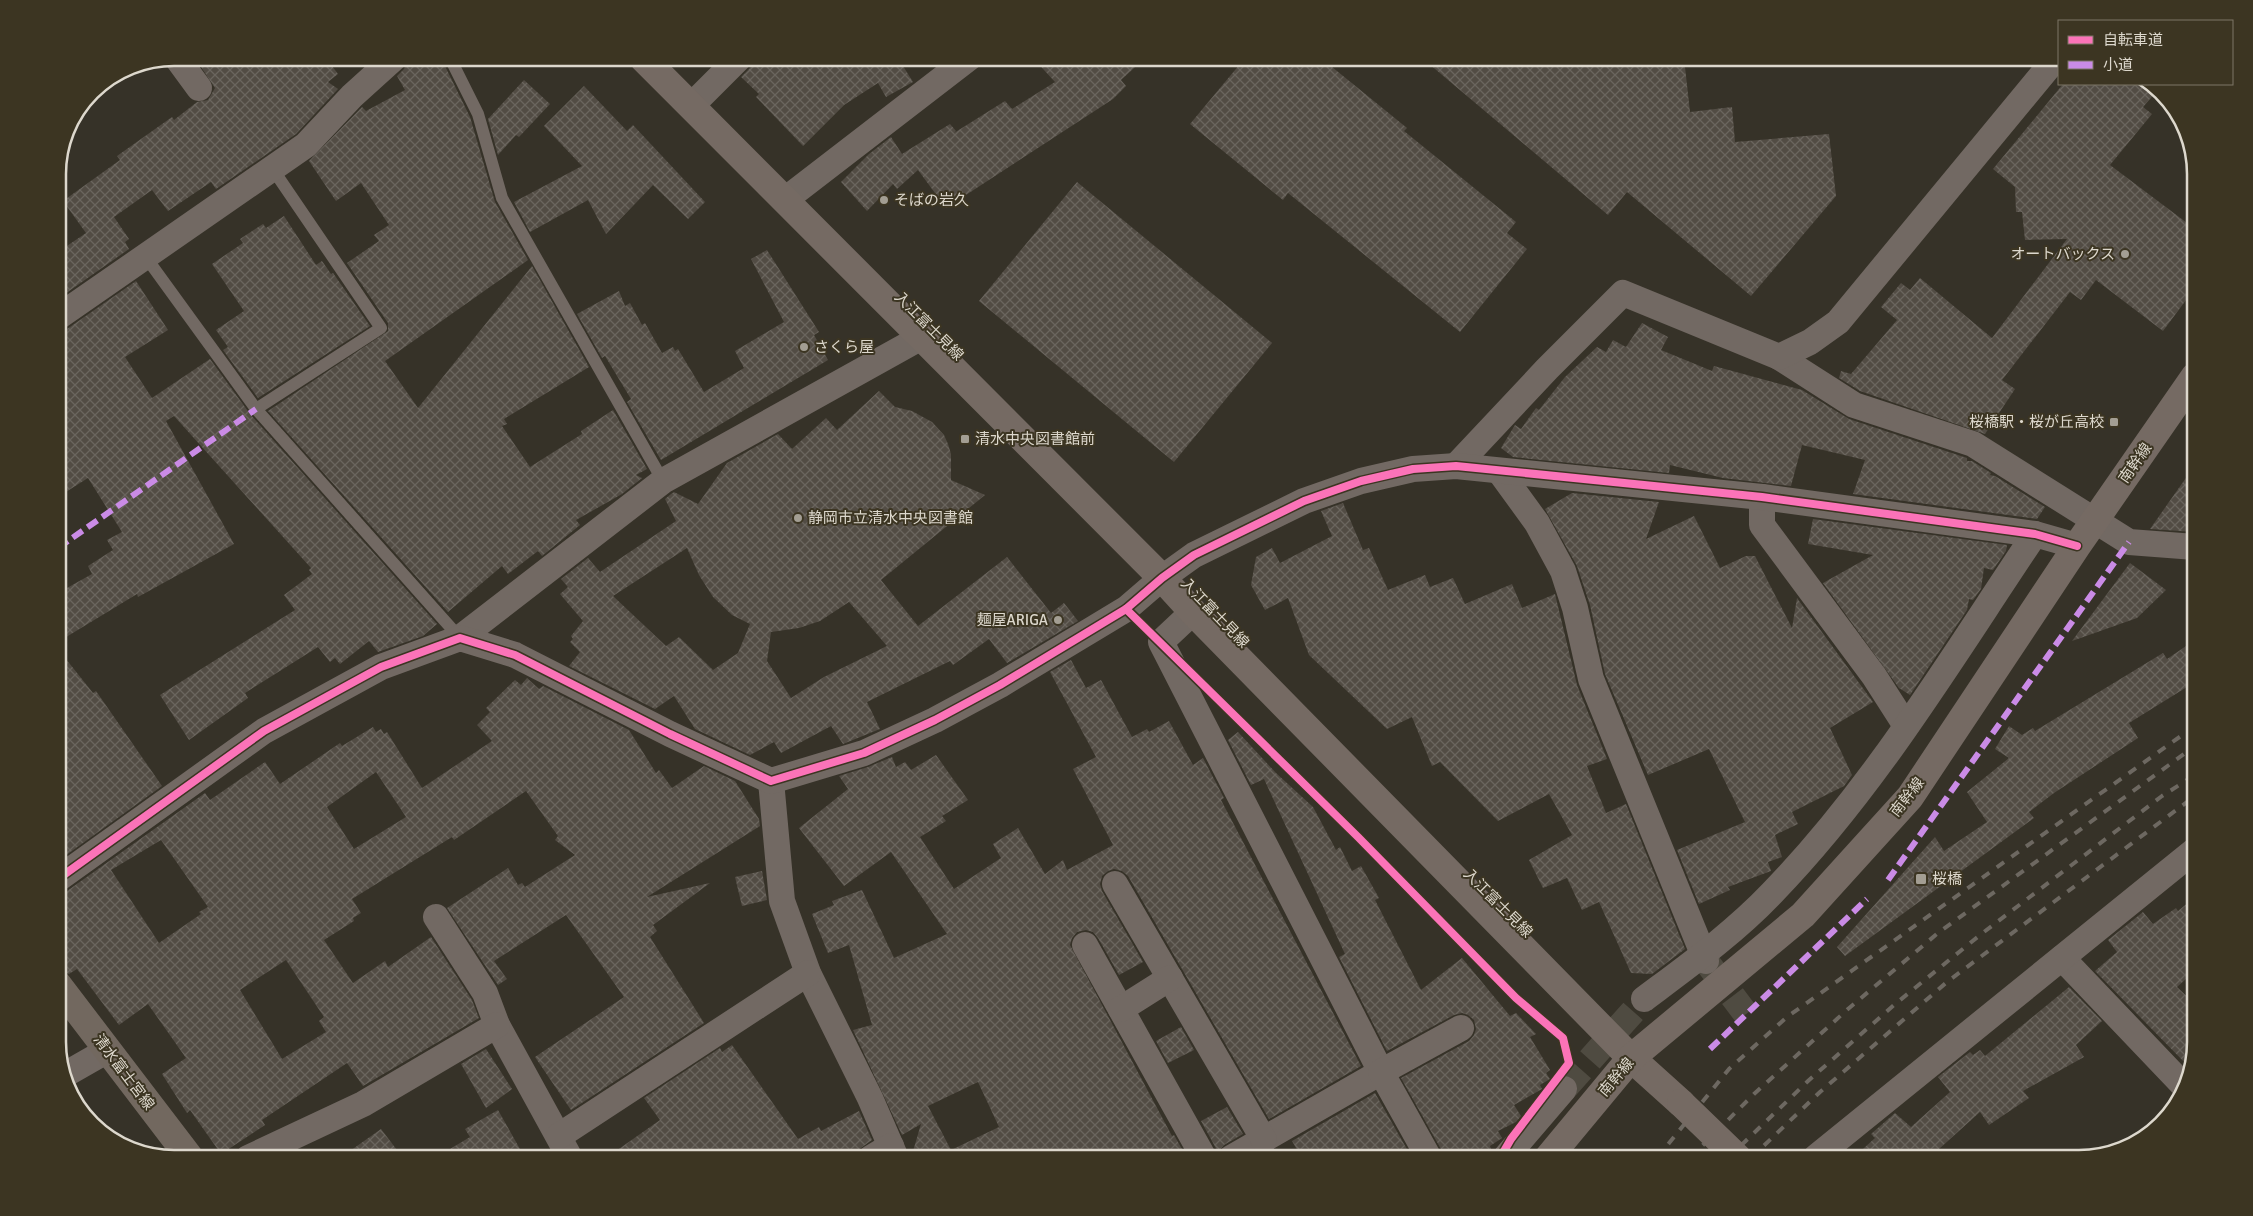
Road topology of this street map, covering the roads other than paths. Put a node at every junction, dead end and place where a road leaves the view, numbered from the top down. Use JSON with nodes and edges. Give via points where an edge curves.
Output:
{"nodes":[{"id":1,"x":183,"y":66,"type":"edge"},
{"id":2,"x":385,"y":66,"type":"edge"},
{"id":3,"x":454,"y":66,"type":"edge"},
{"id":4,"x":651,"y":66,"type":"edge"},
{"id":5,"x":731,"y":66,"type":"edge"},
{"id":6,"x":959,"y":66,"type":"edge"},
{"id":7,"x":2049,"y":66,"type":"edge"},
{"id":8,"x":200,"y":88,"type":"dead end"},
{"id":9,"x":692,"y":106,"type":"junction"},
{"id":10,"x":272,"y":168,"type":"junction"},
{"id":11,"x":786,"y":199,"type":"junction"},
{"id":12,"x":145,"y":256,"type":"junction"},
{"id":13,"x":66,"y":311,"type":"edge"},
{"id":14,"x":920,"y":338,"type":"junction"},
{"id":15,"x":1779,"y":357,"type":"junction"},
{"id":16,"x":2187,"y":387,"type":"edge"},
{"id":17,"x":256,"y":409,"type":"junction"},
{"id":18,"x":1456,"y":466,"type":"junction"},
{"id":19,"x":1500,"y":472,"type":"junction"},
{"id":20,"x":663,"y":481,"type":"junction"},
{"id":21,"x":1762,"y":497,"type":"junction"},
{"id":22,"x":2094,"y":520,"type":"junction"},
{"id":23,"x":2035,"y":534,"type":"junction"},
{"id":24,"x":2077,"y":546,"type":"junction"},
{"id":25,"x":2187,"y":546,"type":"edge"},
{"id":26,"x":1162,"y":578,"type":"junction"},
{"id":27,"x":1193,"y":612,"type":"junction"},
{"id":28,"x":460,"y":638,"type":"junction"},
{"id":29,"x":1906,"y":726,"type":"junction"},
{"id":30,"x":771,"y":781,"type":"junction"},
{"id":31,"x":2187,"y":857,"type":"edge"},
{"id":32,"x":66,"y":873,"type":"edge"},
{"id":33,"x":1115,"y":884,"type":"dead end"},
{"id":34,"x":436,"y":917,"type":"dead end"},
{"id":35,"x":1086,"y":945,"type":"dead end"},
{"id":36,"x":1705,"y":957,"type":"junction"},
{"id":37,"x":2062,"y":958,"type":"junction"},
{"id":38,"x":808,"y":973,"type":"junction"},
{"id":39,"x":1170,"y":978,"type":"junction"},
{"id":40,"x":66,"y":995,"type":"edge"},
{"id":41,"x":1644,"y":999,"type":"tunnel mouth"},
{"id":42,"x":1121,"y":1009,"type":"junction"},
{"id":43,"x":497,"y":1025,"type":"junction"},
{"id":44,"x":1461,"y":1028,"type":"dead end"},
{"id":45,"x":108,"y":1050,"type":"junction"},
{"id":46,"x":1631,"y":1058,"type":"junction"},
{"id":47,"x":71,"y":1071,"type":"edge"},
{"id":48,"x":1381,"y":1072,"type":"junction"},
{"id":49,"x":2179,"y":1081,"type":"edge"},
{"id":50,"x":1564,"y":1089,"type":"tunnel mouth"},
{"id":51,"x":1264,"y":1140,"type":"junction"},
{"id":52,"x":564,"y":1147,"type":"edge"},
{"id":53,"x":179,"y":1150,"type":"edge"},
{"id":54,"x":265,"y":1150,"type":"edge"},
{"id":55,"x":885,"y":1150,"type":"edge"},
{"id":56,"x":1200,"y":1150,"type":"edge"},
{"id":57,"x":1246,"y":1150,"type":"edge"},
{"id":58,"x":1425,"y":1150,"type":"edge"},
{"id":59,"x":1512,"y":1150,"type":"edge"},
{"id":60,"x":1555,"y":1150,"type":"edge"},
{"id":61,"x":1730,"y":1150,"type":"edge"},
{"id":62,"x":1825,"y":1150,"type":"edge"}],
"edges":[{"from":1,"to":8,"type":"street"},
{"from":2,"to":10,"type":"street","via":[[306,145]]},
{"from":3,"to":20,"type":"lane","via":[[478,114],[502,198]]},
{"from":4,"to":9,"type":"main road","name":"入江富士見線"},
{"from":5,"to":9,"type":"street"},
{"from":6,"to":11,"type":"street"},
{"from":7,"to":15,"type":"street","via":[[1838,322],[1810,342]]},
{"from":9,"to":11,"type":"main road","name":"入江富士見線"},
{"from":10,"to":12,"type":"street"},
{"from":10,"to":17,"type":"lane","via":[[381,328]]},
{"from":11,"to":14,"type":"main road","name":"入江富士見線"},
{"from":12,"to":13,"type":"street"},
{"from":12,"to":17,"type":"lane"},
{"from":14,"to":20,"type":"street"},
{"from":14,"to":26,"type":"main road","name":"入江富士見線"},
{"from":15,"to":18,"type":"street","via":[[1623,293]]},
{"from":15,"to":22,"type":"street","via":[[1854,405],[1973,444]]},
{"from":16,"to":22,"type":"main road","name":"南幹線"},
{"from":17,"to":28,"type":"lane"},
{"from":18,"to":19,"type":"street"},
{"from":18,"to":26,"type":"street","via":[[1413,468],[1361,481],[1304,501],[1194,555]]},
{"from":19,"to":21,"type":"street"},
{"from":19,"to":36,"type":"street","via":[[1537,523],[1563,570],[1591,679]]},
{"from":20,"to":28,"type":"street"},
{"from":21,"to":23,"type":"street"},
{"from":21,"to":29,"type":"street","via":[[1762,525],[1874,676]]},
{"from":22,"to":24,"type":"main road","name":"南幹線"},
{"from":22,"to":25,"type":"street","via":[[2129,542]]},
{"from":23,"to":24,"type":"street"},
{"from":23,"to":29,"type":"street"},
{"from":24,"to":46,"type":"main road","name":"南幹線","via":[[1910,797],[1803,915]]},
{"from":26,"to":27,"type":"main road","name":"入江富士見線"},
{"from":26,"to":30,"type":"street","via":[[1126,609],[935,720],[864,753]]},
{"from":27,"to":46,"type":"main road","name":"入江富士見線"},
{"from":27,"to":48,"type":"street","via":[[1161,642]]},
{"from":28,"to":30,"type":"street","via":[[515,655]]},
{"from":28,"to":32,"type":"street","via":[[381,667],[264,731]]},
{"from":29,"to":36,"type":"street","via":[[1834,824],[1771,894]]},
{"from":30,"to":38,"type":"street","via":[[782,901]]},
{"from":31,"to":37,"type":"street"},
{"from":33,"to":39,"type":"street"},
{"from":34,"to":43,"type":"street","via":[[485,993]]},
{"from":35,"to":42,"type":"street"},
{"from":36,"to":41,"type":"street"},
{"from":37,"to":49,"type":"street"},
{"from":37,"to":62,"type":"street"},
{"from":38,"to":52,"type":"street"},
{"from":38,"to":55,"type":"street","via":[[870,1098]]},
{"from":39,"to":42,"type":"street"},
{"from":39,"to":51,"type":"street"},
{"from":40,"to":45,"type":"main road","name":"清水富士宮線"},
{"from":42,"to":56,"type":"street"},
{"from":43,"to":52,"type":"street"},
{"from":43,"to":54,"type":"street","via":[[363,1104]]},
{"from":44,"to":48,"type":"street"},
{"from":45,"to":47,"type":"street"},
{"from":45,"to":53,"type":"main road","name":"清水富士宮線"},
{"from":46,"to":60,"type":"main road","name":"南幹線"},
{"from":46,"to":61,"type":"main road","name":"入江富士見線","bridge":true},
{"from":48,"to":51,"type":"street"},
{"from":48,"to":58,"type":"street"},
{"from":50,"to":59,"type":"street"},
{"from":51,"to":57,"type":"street"}]}
